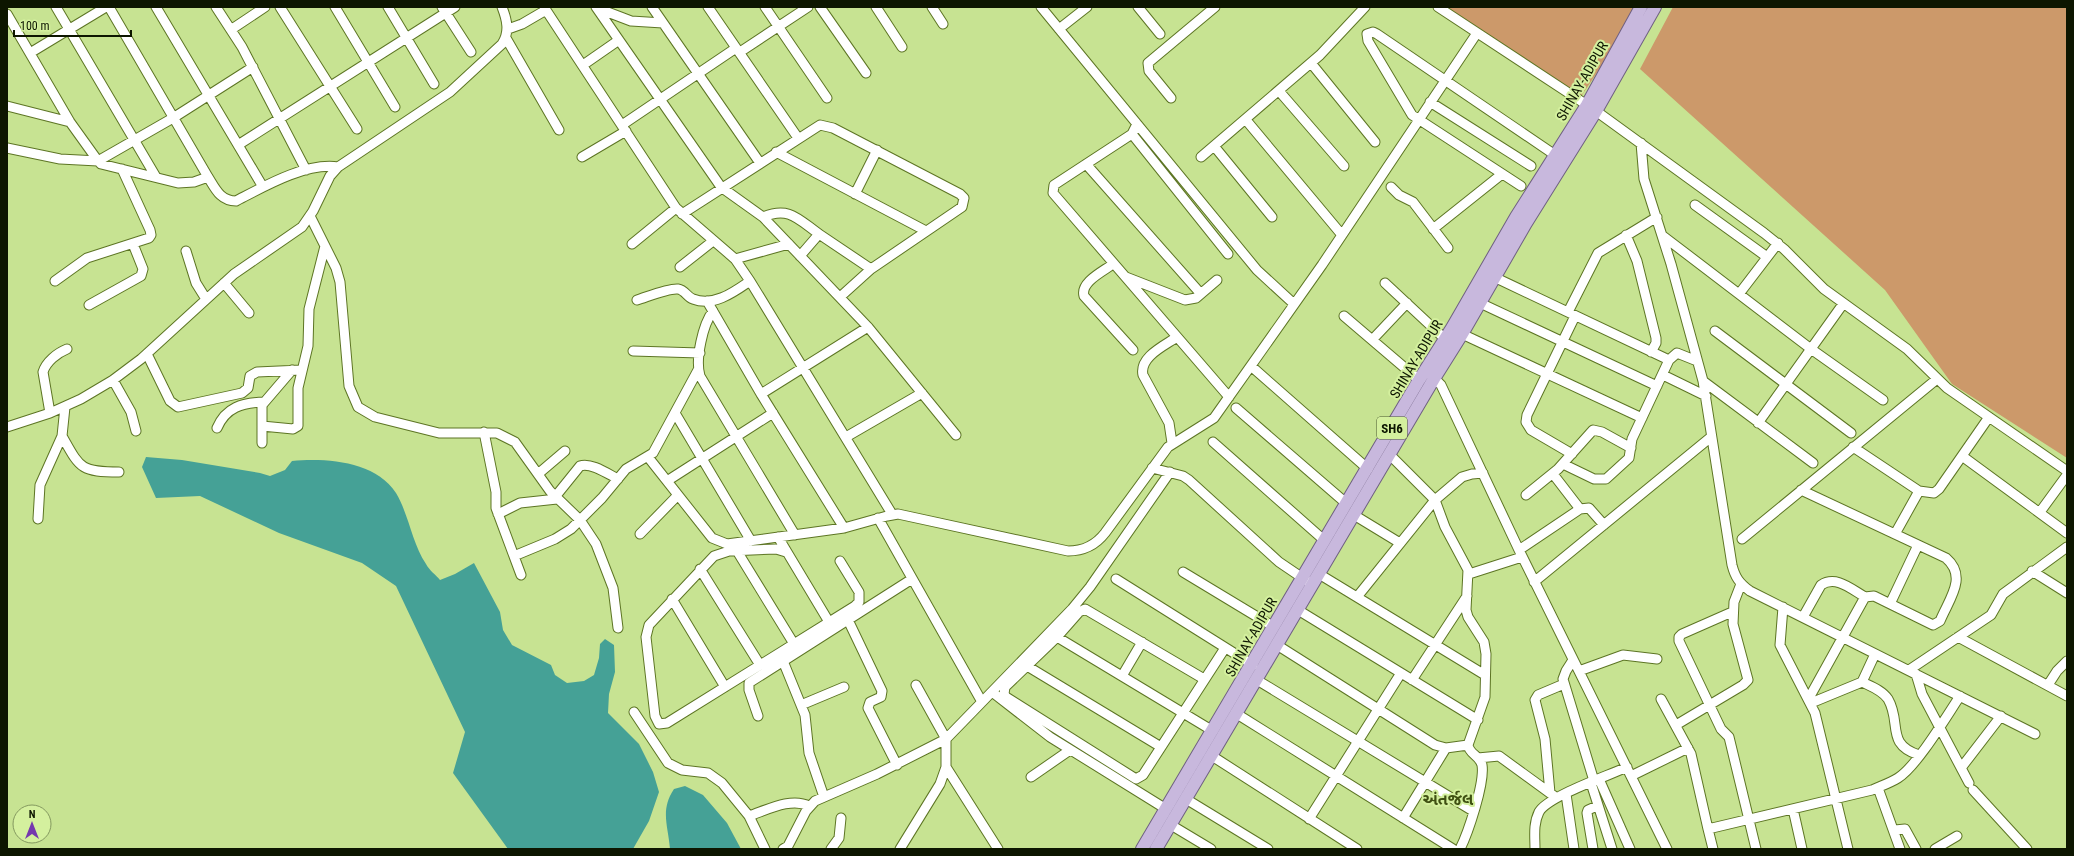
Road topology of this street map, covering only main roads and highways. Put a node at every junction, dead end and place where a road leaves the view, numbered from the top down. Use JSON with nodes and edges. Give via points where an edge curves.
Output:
{"nodes":[{"id":1,"x":1641,"y":7,"type":"edge"},
{"id":2,"x":1654,"y":7,"type":"edge"},
{"id":3,"x":1591,"y":108,"type":"junction"},
{"id":4,"x":1426,"y":376,"type":"junction"},
{"id":5,"x":1311,"y":579,"type":"junction"},
{"id":6,"x":1142,"y":849,"type":"edge"},
{"id":7,"x":1156,"y":849,"type":"edge"}],
"edges":[{"from":1,"to":3,"type":"main road","name":"SHINAY-ADIPUR","number":"SH6"},
{"from":2,"to":3,"type":"main road","name":"SHINAY-ADIPUR","number":"SH6"},
{"from":3,"to":4,"type":"main road","name":"SHINAY-ADIPUR","number":"SH6","via":[[1555,154]]},
{"from":3,"to":4,"type":"main road","name":"SHINAY-ADIPUR","number":"SH6","via":[[1462,334]]},
{"from":4,"to":5,"type":"main road","name":"SHINAY-ADIPUR","number":"SH6","via":[[1390,455]]},
{"from":4,"to":5,"type":"main road","name":"SHINAY-ADIPUR","number":"SH6","via":[[1325,541]]},
{"from":5,"to":6,"type":"main road","name":"SHINAY-ADIPUR","number":"SH6","via":[[1274,627]]},
{"from":5,"to":7,"type":"main road","name":"SHINAY-ADIPUR","number":"SH6","via":[[1298,610]]}]}
